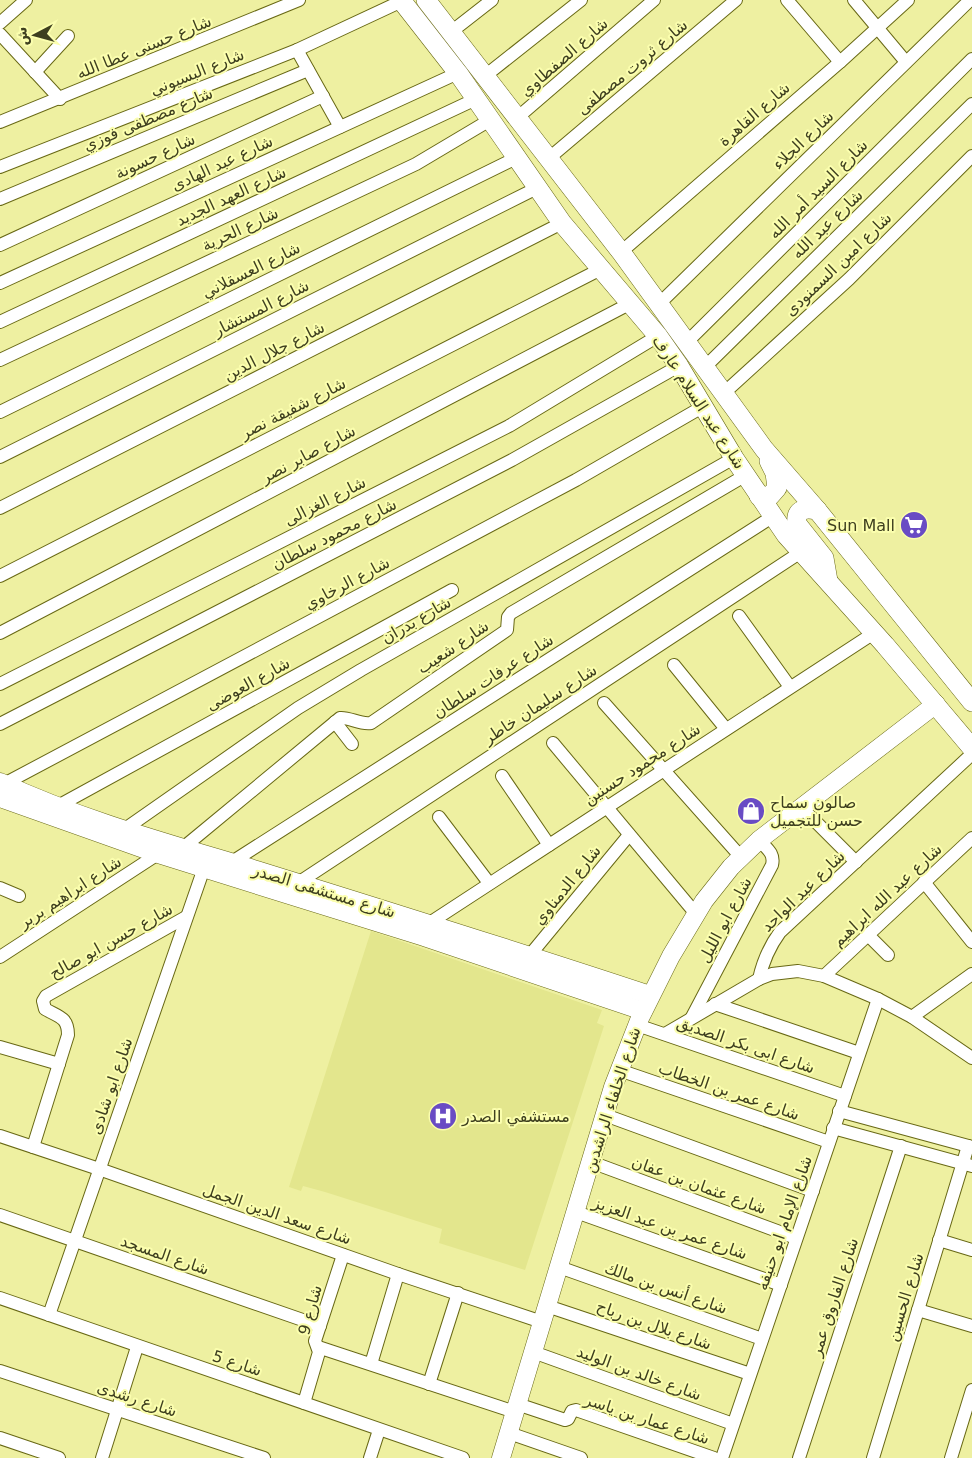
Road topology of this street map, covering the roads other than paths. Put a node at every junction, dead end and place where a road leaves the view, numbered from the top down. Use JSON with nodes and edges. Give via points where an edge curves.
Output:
{"nodes":[{"id":1,"x":26,"y":0,"type":"edge"},
{"id":2,"x":300,"y":0,"type":"edge"},
{"id":3,"x":402,"y":0,"type":"edge"},
{"id":4,"x":426,"y":0,"type":"edge"},
{"id":5,"x":492,"y":0,"type":"edge"},
{"id":6,"x":581,"y":0,"type":"edge"},
{"id":7,"x":654,"y":0,"type":"edge"},
{"id":8,"x":736,"y":0,"type":"edge"},
{"id":9,"x":787,"y":0,"type":"edge"},
{"id":10,"x":854,"y":0,"type":"edge"},
{"id":11,"x":908,"y":0,"type":"edge"},
{"id":12,"x":970,"y":0,"type":"edge"},
{"id":13,"x":0,"y":23,"type":"edge"},
{"id":14,"x":878,"y":28,"type":"junction"},
{"id":15,"x":451,"y":32,"type":"junction"},
{"id":16,"x":0,"y":34,"type":"edge"},
{"id":17,"x":68,"y":36,"type":"dead end"},
{"id":18,"x":297,"y":50,"type":"junction"},
{"id":19,"x":972,"y":58,"type":"edge"},
{"id":20,"x":840,"y":62,"type":"junction"},
{"id":21,"x":906,"y":62,"type":"junction"},
{"id":22,"x":308,"y":70,"type":"junction"},
{"id":23,"x":35,"y":72,"type":"junction"},
{"id":24,"x":458,"y":73,"type":"junction"},
{"id":25,"x":485,"y":76,"type":"junction"},
{"id":26,"x":323,"y":96,"type":"junction"},
{"id":27,"x":60,"y":99,"type":"junction"},
{"id":28,"x":476,"y":99,"type":"junction"},
{"id":29,"x":972,"y":104,"type":"edge"},
{"id":30,"x":517,"y":118,"type":"junction"},
{"id":31,"x":490,"y":120,"type":"junction"},
{"id":32,"x":0,"y":122,"type":"edge"},
{"id":33,"x":340,"y":127,"type":"junction"},
{"id":34,"x":972,"y":156,"type":"edge"},
{"id":35,"x":516,"y":158,"type":"junction"},
{"id":36,"x":548,"y":159,"type":"junction"},
{"id":37,"x":0,"y":168,"type":"edge"},
{"id":38,"x":537,"y":188,"type":"junction"},
{"id":39,"x":0,"y":198,"type":"edge"},
{"id":40,"x":562,"y":223,"type":"junction"},
{"id":41,"x":0,"y":245,"type":"edge"},
{"id":42,"x":621,"y":252,"type":"junction"},
{"id":43,"x":601,"y":269,"type":"junction"},
{"id":44,"x":0,"y":283,"type":"edge"},
{"id":45,"x":631,"y":303,"type":"junction"},
{"id":46,"x":659,"y":304,"type":"junction"},
{"id":47,"x":0,"y":322,"type":"edge"},
{"id":48,"x":658,"y":336,"type":"junction"},
{"id":49,"x":687,"y":342,"type":"junction"},
{"id":50,"x":0,"y":360,"type":"edge"},
{"id":51,"x":679,"y":366,"type":"junction"},
{"id":52,"x":705,"y":367,"type":"junction"},
{"id":53,"x":724,"y":393,"type":"junction"},
{"id":54,"x":704,"y":406,"type":"junction"},
{"id":55,"x":0,"y":412,"type":"edge"},
{"id":56,"x":764,"y":449,"type":"junction"},
{"id":57,"x":0,"y":456,"type":"edge"},
{"id":58,"x":734,"y":458,"type":"junction"},
{"id":59,"x":746,"y":476,"type":"junction"},
{"id":60,"x":759,"y":496,"type":"junction"},
{"id":61,"x":0,"y":508,"type":"edge"},
{"id":62,"x":817,"y":510,"type":"junction"},
{"id":63,"x":772,"y":517,"type":"junction"},
{"id":64,"x":801,"y":552,"type":"junction"},
{"id":65,"x":0,"y":576,"type":"edge"},
{"id":66,"x":828,"y":582,"type":"junction"},
{"id":67,"x":452,"y":590,"type":"dead end"},
{"id":68,"x":739,"y":616,"type":"dead end"},
{"id":69,"x":0,"y":633,"type":"edge"},
{"id":70,"x":874,"y":633,"type":"junction"},
{"id":71,"x":674,"y":665,"type":"dead end"},
{"id":72,"x":0,"y":684,"type":"edge"},
{"id":73,"x":790,"y":687,"type":"junction"},
{"id":74,"x":972,"y":702,"type":"edge"},
{"id":75,"x":604,"y":703,"type":"dead end"},
{"id":76,"x":936,"y":704,"type":"junction"},
{"id":77,"x":336,"y":722,"type":"junction"},
{"id":78,"x":0,"y":724,"type":"edge"},
{"id":79,"x":726,"y":729,"type":"junction"},
{"id":80,"x":553,"y":743,"type":"dead end"},
{"id":81,"x":352,"y":744,"type":"dead end"},
{"id":82,"x":972,"y":748,"type":"edge"},
{"id":83,"x":972,"y":754,"type":"edge"},
{"id":84,"x":663,"y":770,"type":"junction"},
{"id":85,"x":502,"y":776,"type":"dead end"},
{"id":86,"x":1,"y":793,"type":"edge"},
{"id":87,"x":58,"y":806,"type":"junction"},
{"id":88,"x":606,"y":807,"type":"junction"},
{"id":89,"x":802,"y":807,"type":"junction"},
{"id":90,"x":439,"y":818,"type":"dead end"},
{"id":91,"x":125,"y":829,"type":"junction"},
{"id":92,"x":629,"y":834,"type":"junction"},
{"id":93,"x":972,"y":838,"type":"edge"},
{"id":94,"x":759,"y":840,"type":"junction"},
{"id":95,"x":549,"y":844,"type":"junction"},
{"id":96,"x":184,"y":847,"type":"junction"},
{"id":97,"x":158,"y":854,"type":"junction"},
{"id":98,"x":741,"y":857,"type":"junction"},
{"id":99,"x":232,"y":862,"type":"junction"},
{"id":100,"x":856,"y":862,"type":"junction"},
{"id":101,"x":204,"y":868,"type":"junction"},
{"id":102,"x":924,"y":882,"type":"junction"},
{"id":103,"x":298,"y":883,"type":"junction"},
{"id":104,"x":490,"y":883,"type":"junction"},
{"id":105,"x":0,"y":888,"type":"edge"},
{"id":106,"x":20,"y":896,"type":"dead end"},
{"id":107,"x":696,"y":914,"type":"junction"},
{"id":108,"x":186,"y":917,"type":"junction"},
{"id":109,"x":428,"y":924,"type":"junction"},
{"id":110,"x":868,"y":935,"type":"junction"},
{"id":111,"x":972,"y":942,"type":"edge"},
{"id":112,"x":888,"y":954,"type":"dead end"},
{"id":113,"x":530,"y":955,"type":"junction"},
{"id":114,"x":0,"y":958,"type":"edge"},
{"id":115,"x":972,"y":974,"type":"edge"},
{"id":116,"x":824,"y":976,"type":"junction"},
{"id":117,"x":759,"y":979,"type":"junction"},
{"id":118,"x":650,"y":995,"type":"junction"},
{"id":119,"x":878,"y":999,"type":"junction"},
{"id":120,"x":715,"y":1004,"type":"junction"},
{"id":121,"x":912,"y":1017,"type":"junction"},
{"id":122,"x":640,"y":1018,"type":"junction"},
{"id":123,"x":692,"y":1018,"type":"junction"},
{"id":124,"x":665,"y":1034,"type":"junction"},
{"id":125,"x":0,"y":1047,"type":"edge"},
{"id":126,"x":859,"y":1053,"type":"junction"},
{"id":127,"x":972,"y":1058,"type":"edge"},
{"id":128,"x":59,"y":1064,"type":"junction"},
{"id":129,"x":619,"y":1070,"type":"junction"},
{"id":130,"x":845,"y":1096,"type":"junction"},
{"id":131,"x":839,"y":1111,"type":"junction"},
{"id":132,"x":605,"y":1116,"type":"junction"},
{"id":133,"x":833,"y":1128,"type":"junction"},
{"id":134,"x":0,"y":1136,"type":"edge"},
{"id":135,"x":828,"y":1142,"type":"junction"},
{"id":136,"x":33,"y":1146,"type":"junction"},
{"id":137,"x":900,"y":1146,"type":"junction"},
{"id":138,"x":970,"y":1146,"type":"edge"},
{"id":139,"x":591,"y":1162,"type":"junction"},
{"id":140,"x":967,"y":1164,"type":"edge"},
{"id":141,"x":99,"y":1169,"type":"junction"},
{"id":142,"x":812,"y":1191,"type":"junction"},
{"id":143,"x":576,"y":1212,"type":"junction"},
{"id":144,"x":0,"y":1215,"type":"edge"},
{"id":145,"x":796,"y":1238,"type":"junction"},
{"id":146,"x":939,"y":1240,"type":"junction"},
{"id":147,"x":74,"y":1241,"type":"junction"},
{"id":148,"x":972,"y":1250,"type":"edge"},
{"id":149,"x":343,"y":1255,"type":"junction"},
{"id":150,"x":559,"y":1268,"type":"junction"},
{"id":151,"x":398,"y":1274,"type":"junction"},
{"id":152,"x":781,"y":1285,"type":"junction"},
{"id":153,"x":458,"y":1293,"type":"junction"},
{"id":154,"x":0,"y":1298,"type":"edge"},
{"id":155,"x":918,"y":1310,"type":"junction"},
{"id":156,"x":545,"y":1314,"type":"junction"},
{"id":157,"x":48,"y":1315,"type":"junction"},
{"id":158,"x":320,"y":1326,"type":"junction"},
{"id":159,"x":972,"y":1326,"type":"edge"},
{"id":160,"x":762,"y":1338,"type":"junction"},
{"id":161,"x":318,"y":1346,"type":"junction"},
{"id":162,"x":136,"y":1347,"type":"junction"},
{"id":163,"x":533,"y":1352,"type":"junction"},
{"id":164,"x":371,"y":1364,"type":"junction"},
{"id":165,"x":0,"y":1371,"type":"edge"},
{"id":166,"x":750,"y":1374,"type":"junction"},
{"id":167,"x":429,"y":1384,"type":"junction"},
{"id":168,"x":972,"y":1390,"type":"edge"},
{"id":169,"x":304,"y":1403,"type":"junction"},
{"id":170,"x":516,"y":1408,"type":"junction"},
{"id":171,"x":117,"y":1410,"type":"junction"},
{"id":172,"x":733,"y":1424,"type":"junction"},
{"id":173,"x":379,"y":1430,"type":"junction"},
{"id":174,"x":508,"y":1433,"type":"junction"},
{"id":175,"x":0,"y":1438,"type":"edge"},
{"id":176,"x":60,"y":1458,"type":"edge"},
{"id":177,"x":102,"y":1458,"type":"edge"},
{"id":178,"x":264,"y":1458,"type":"edge"},
{"id":179,"x":370,"y":1458,"type":"edge"},
{"id":180,"x":463,"y":1458,"type":"edge"},
{"id":181,"x":501,"y":1458,"type":"edge"},
{"id":182,"x":580,"y":1458,"type":"edge"},
{"id":183,"x":714,"y":1458,"type":"edge"},
{"id":184,"x":722,"y":1458,"type":"edge"},
{"id":185,"x":799,"y":1458,"type":"edge"},
{"id":186,"x":873,"y":1458,"type":"edge"},
{"id":187,"x":951,"y":1458,"type":"edge"}],
"edges":[{"from":1,"to":13,"type":"street"},
{"from":2,"to":27,"type":"street","name":"شارع حسنى عطا الله"},
{"from":3,"to":18,"type":"street","name":"شارع البسيوني"},
{"from":3,"to":24,"type":"main road","name":"شارع عبد السلام عارف"},
{"from":4,"to":15,"type":"main road","name":"شارع عبد السلام عارف"},
{"from":5,"to":15,"type":"street"},
{"from":6,"to":25,"type":"street"},
{"from":7,"to":30,"type":"street","name":"شارع الصفطاوي"},
{"from":8,"to":36,"type":"street","name":"شارع ثروت مصطفى"},
{"from":9,"to":20,"type":"street"},
{"from":10,"to":14,"type":"street"},
{"from":11,"to":14,"type":"street","name":"شارع القاهرة"},
{"from":12,"to":21,"type":"street","name":"شارع الجلاء"},
{"from":14,"to":20,"type":"street","name":"شارع القاهرة"},
{"from":14,"to":21,"type":"street"},
{"from":15,"to":25,"type":"main road","name":"شارع عبد السلام عارف"},
{"from":16,"to":23,"type":"street"},
{"from":17,"to":23,"type":"street"},
{"from":18,"to":22,"type":"street"},
{"from":18,"to":37,"type":"street","name":"شارع البسيوني"},
{"from":19,"to":49,"type":"street","name":"شارع السيد أمر الله"},
{"from":20,"to":42,"type":"street","name":"شارع القاهرة"},
{"from":21,"to":46,"type":"street","name":"شارع الجلاء"},
{"from":22,"to":26,"type":"street"},
{"from":22,"to":39,"type":"street","name":"شارع مصطفى فوزي"},
{"from":23,"to":27,"type":"street"},
{"from":24,"to":28,"type":"main road","name":"شارع عبد السلام عارف"},
{"from":24,"to":33,"type":"street","name":"شارع عبد الهادى"},
{"from":25,"to":30,"type":"main road","name":"شارع عبد السلام عارف"},
{"from":26,"to":33,"type":"street"},
{"from":26,"to":41,"type":"street","name":"شارع حسونة"},
{"from":27,"to":32,"type":"street","name":"شارع حسنى عطا الله"},
{"from":28,"to":31,"type":"main road","name":"شارع عبد السلام عارف"},
{"from":28,"to":47,"type":"street","name":"شارع العهد الجديد"},
{"from":29,"to":52,"type":"street","name":"شارع عبد الله"},
{"from":30,"to":36,"type":"main road","name":"شارع عبد السلام عارف"},
{"from":31,"to":35,"type":"main road","name":"شارع عبد السلام عارف"},
{"from":31,"to":50,"type":"street","name":"شارع الحرية","via":[[416,164]]},
{"from":33,"to":44,"type":"street","name":"شارع عبد الهادى"},
{"from":34,"to":53,"type":"street","name":"شارع امين السمنودى","via":[[849,280]]},
{"from":35,"to":38,"type":"main road","name":"شارع عبد السلام عارف"},
{"from":35,"to":55,"type":"street","name":"شارع العسقلاني"},
{"from":36,"to":42,"type":"main road","name":"شارع عبد السلام عارف"},
{"from":38,"to":40,"type":"main road","name":"شارع عبد السلام عارف"},
{"from":38,"to":57,"type":"street","name":"شارع المستشار"},
{"from":40,"to":43,"type":"main road","name":"شارع عبد السلام عارف"},
{"from":40,"to":61,"type":"street","name":"شارع جلال الدين"},
{"from":42,"to":46,"type":"main road","name":"شارع عبد السلام عارف"},
{"from":43,"to":45,"type":"main road","name":"شارع عبد السلام عارف"},
{"from":43,"to":65,"type":"street","name":"شارع شفيقة نصر"},
{"from":45,"to":48,"type":"main road","name":"شارع عبد السلام عارف"},
{"from":45,"to":69,"type":"street","name":"شارع صابر نصر"},
{"from":46,"to":49,"type":"main road","name":"شارع عبد السلام عارف"},
{"from":48,"to":51,"type":"main road","name":"شارع عبد السلام عارف"},
{"from":48,"to":72,"type":"street","name":"شارع الغزالى","via":[[509,426]]},
{"from":49,"to":52,"type":"main road","name":"شارع عبد السلام عارف"},
{"from":51,"to":54,"type":"main road","name":"شارع عبد السلام عارف"},
{"from":51,"to":78,"type":"street","name":"شارع محمود سلطان","via":[[512,460]]},
{"from":52,"to":53,"type":"main road","name":"شارع عبد السلام عارف"},
{"from":53,"to":56,"type":"main road","name":"شارع عبد السلام عارف"},
{"from":54,"to":58,"type":"main road","name":"شارع عبد السلام عارف"},
{"from":54,"to":86,"type":"street","name":"شارع الرخاوي","via":[[576,480]]},
{"from":56,"to":60,"type":"main road","via":[[777,488],[770,496]]},
{"from":56,"to":62,"type":"main road","name":"شارع عبد السلام عارف"},
{"from":58,"to":59,"type":"main road","name":"شارع عبد السلام عارف"},
{"from":58,"to":91,"type":"street","name":"شارع بدران","via":[[361,670],[290,714]]},
{"from":59,"to":60,"type":"main road","name":"شارع عبد السلام عارف"},
{"from":59,"to":77,"type":"street","name":"شارع شعيب","via":[[511,613],[507,630],[371,723],[343,718]]},
{"from":60,"to":63,"type":"main road","name":"شارع عبد السلام عارف"},
{"from":62,"to":66,"type":"main road","via":[[801,510],[796,519],[824,558]]},
{"from":62,"to":74,"type":"main road","name":"شارع عبد السلام عارف"},
{"from":63,"to":64,"type":"main road","name":"شارع عبد السلام عارف"},
{"from":63,"to":99,"type":"street","name":"شارع عرفات سلطان"},
{"from":64,"to":66,"type":"main road","name":"شارع عبد السلام عارف"},
{"from":64,"to":103,"type":"street","name":"شارع سليمان خاطر"},
{"from":66,"to":70,"type":"main road","name":"شارع عبد السلام عارف"},
{"from":67,"to":87,"type":"street","name":"شارع العوضى"},
{"from":68,"to":73,"type":"street"},
{"from":70,"to":73,"type":"street","name":"شارع محمود حسنين"},
{"from":70,"to":76,"type":"main road","name":"شارع عبد السلام عارف"},
{"from":71,"to":79,"type":"street"},
{"from":73,"to":79,"type":"street","name":"شارع محمود حسنين"},
{"from":75,"to":84,"type":"street"},
{"from":76,"to":82,"type":"main road","name":"شارع عبد السلام عارف"},
{"from":76,"to":89,"type":"main road","name":"شارع الخلفاء الراشدين"},
{"from":77,"to":81,"type":"street"},
{"from":77,"to":96,"type":"street"},
{"from":79,"to":84,"type":"street","name":"شارع محمود حسنين"},
{"from":80,"to":88,"type":"street"},
{"from":83,"to":100,"type":"street","name":"شارع عبد الواحد"},
{"from":84,"to":88,"type":"street","name":"شارع محمود حسنين"},
{"from":84,"to":98,"type":"street"},
{"from":85,"to":95,"type":"street"},
{"from":86,"to":87,"type":"main road","name":"شارع مستشفى الصدر"},
{"from":86,"to":97,"type":"main road","name":"شارع مستشفى الصدر"},
{"from":87,"to":91,"type":"main road","name":"شارع مستشفى الصدر"},
{"from":88,"to":92,"type":"street"},
{"from":88,"to":95,"type":"street","name":"شارع محمود حسنين"},
{"from":89,"to":94,"type":"main road","name":"شارع الخلفاء الراشدين"},
{"from":89,"to":100,"type":"street"},
{"from":90,"to":104,"type":"street"},
{"from":91,"to":96,"type":"main road","name":"شارع مستشفى الصدر"},
{"from":92,"to":107,"type":"street"},
{"from":92,"to":113,"type":"street","name":"شارع الدمناوي"},
{"from":93,"to":102,"type":"street","name":"شارع عبد الله ابراهيم"},
{"from":94,"to":98,"type":"main road","name":"شارع الخلفاء الراشدين"},
{"from":94,"to":123,"type":"street","name":"شارع ابو الليل","via":[[771,853],[772,865]]},
{"from":95,"to":104,"type":"street","name":"شارع محمود حسنين"},
{"from":96,"to":99,"type":"main road","name":"شارع مستشفى الصدر"},
{"from":97,"to":101,"type":"main road","name":"شارع مستشفى الصدر"},
{"from":97,"to":114,"type":"street","name":"شارع ابراهيم بربر"},
{"from":98,"to":107,"type":"main road","name":"شارع الخلفاء الراشدين"},
{"from":99,"to":103,"type":"main road","name":"شارع مستشفى الصدر"},
{"from":100,"to":117,"type":"street","name":"شارع عبد الواحد","via":[[780,932],[766,955]]},
{"from":101,"to":108,"type":"street","name":"شارع ابو شادى"},
{"from":101,"to":122,"type":"main road","name":"شارع مستشفى الصدر","via":[[424,937]]},
{"from":102,"to":110,"type":"street","name":"شارع عبد الله ابراهيم"},
{"from":102,"to":111,"type":"street"},
{"from":103,"to":109,"type":"main road","name":"شارع مستشفى الصدر"},
{"from":104,"to":109,"type":"street","name":"شارع محمود حسنين"},
{"from":105,"to":106,"type":"street"},
{"from":107,"to":118,"type":"main road","name":"شارع الخلفاء الراشدين"},
{"from":108,"to":128,"type":"street","name":"شارع حسن ابو صالح","via":[[46,996],[43,1001],[45,1010],[64,1019],[67,1024],[68,1035]]},
{"from":108,"to":141,"type":"street","name":"شارع ابو شادى"},
{"from":109,"to":113,"type":"main road","name":"شارع مستشفى الصدر"},
{"from":110,"to":112,"type":"street"},
{"from":110,"to":116,"type":"street","name":"شارع عبد الله ابراهيم"},
{"from":113,"to":118,"type":"main road","name":"شارع مستشفى الصدر"},
{"from":115,"to":121,"type":"street"},
{"from":116,"to":117,"type":"street","via":[[791,971]]},
{"from":116,"to":119,"type":"street"},
{"from":117,"to":120,"type":"street"},
{"from":118,"to":122,"type":"main road","name":"شارع الخلفاء الراشدين"},
{"from":119,"to":121,"type":"street"},
{"from":119,"to":126,"type":"street","name":"شارع الإمام ابو حنيفه"},
{"from":120,"to":123,"type":"street"},
{"from":120,"to":126,"type":"street"},
{"from":121,"to":127,"type":"street"},
{"from":122,"to":124,"type":"street","name":"شارع ابى بكر الصديق"},
{"from":122,"to":129,"type":"main road","name":"شارع الخلفاء الراشدين"},
{"from":123,"to":124,"type":"street"},
{"from":124,"to":130,"type":"street","name":"شارع ابى بكر الصديق"},
{"from":125,"to":128,"type":"street"},
{"from":126,"to":130,"type":"street","name":"شارع الإمام ابو حنيفه"},
{"from":128,"to":136,"type":"street"},
{"from":129,"to":132,"type":"main road","name":"شارع الخلفاء الراشدين"},
{"from":129,"to":135,"type":"street","name":"شارع عمر بن الخطاب"},
{"from":130,"to":131,"type":"street","name":"شارع الإمام ابو حنيفه"},
{"from":131,"to":133,"type":"street","name":"شارع الإمام ابو حنيفه"},
{"from":131,"to":138,"type":"street"},
{"from":132,"to":139,"type":"main road","name":"شارع الخلفاء الراشدين"},
{"from":132,"to":142,"type":"street"},
{"from":133,"to":135,"type":"street","name":"شارع الإمام ابو حنيفه"},
{"from":133,"to":137,"type":"street"},
{"from":134,"to":136,"type":"street","name":"شارع سعد الدين الجمل"},
{"from":135,"to":142,"type":"street","name":"شارع الإمام ابو حنيفه"},
{"from":136,"to":141,"type":"street","name":"شارع سعد الدين الجمل"},
{"from":137,"to":140,"type":"street"},
{"from":137,"to":185,"type":"street","name":"شارع الفاروق عمر"},
{"from":138,"to":140,"type":"street","name":"شارع الحسين"},
{"from":139,"to":143,"type":"main road","name":"شارع الخلفاء الراشدين"},
{"from":139,"to":145,"type":"street","name":"شارع عثمان بن عفان"},
{"from":140,"to":146,"type":"street","name":"شارع الحسين"},
{"from":141,"to":147,"type":"street","name":"شارع ابو شادى"},
{"from":141,"to":149,"type":"street","name":"شارع سعد الدين الجمل"},
{"from":142,"to":145,"type":"street","name":"شارع الإمام ابو حنيفه"},
{"from":143,"to":150,"type":"main road","name":"شارع الخلفاء الراشدين"},
{"from":143,"to":152,"type":"street","name":"شارع عمر بن عبد العزيز"},
{"from":144,"to":147,"type":"street","name":"شارع المسجد"},
{"from":145,"to":152,"type":"street","name":"شارع الإمام ابو حنيفه"},
{"from":146,"to":148,"type":"street"},
{"from":146,"to":155,"type":"street","name":"شارع الحسين"},
{"from":147,"to":157,"type":"street","name":"شارع ابو شادى"},
{"from":147,"to":158,"type":"street","name":"شارع المسجد"},
{"from":149,"to":151,"type":"street","name":"شارع سعد الدين الجمل"},
{"from":149,"to":158,"type":"street","name":"شارع 9"},
{"from":150,"to":156,"type":"main road","name":"شارع الخلفاء الراشدين"},
{"from":150,"to":160,"type":"street","name":"شارع أنس بن مالك"},
{"from":151,"to":153,"type":"street","name":"شارع سعد الدين الجمل"},
{"from":151,"to":164,"type":"street"},
{"from":152,"to":160,"type":"street","name":"شارع الإمام ابو حنيفه"},
{"from":153,"to":156,"type":"street","name":"شارع سعد الدين الجمل"},
{"from":153,"to":167,"type":"street"},
{"from":154,"to":157,"type":"street","name":"شارع 5"},
{"from":155,"to":159,"type":"street"},
{"from":155,"to":186,"type":"street","name":"شارع الحسين"},
{"from":156,"to":163,"type":"main road","name":"شارع الخلفاء الراشدين"},
{"from":156,"to":166,"type":"street","name":"شارع بلال بن رباح"},
{"from":157,"to":162,"type":"street","name":"شارع 5"},
{"from":158,"to":161,"type":"street","name":"شارع 9","via":[[315,1341]]},
{"from":160,"to":166,"type":"street","name":"شارع الإمام ابو حنيفه"},
{"from":161,"to":164,"type":"street"},
{"from":161,"to":169,"type":"street","name":"شارع 9"},
{"from":162,"to":169,"type":"street","name":"شارع 5"},
{"from":162,"to":171,"type":"street"},
{"from":163,"to":170,"type":"main road","name":"شارع الخلفاء الراشدين"},
{"from":163,"to":172,"type":"street","name":"شارع خالد بن الوليد"},
{"from":164,"to":167,"type":"street"},
{"from":165,"to":171,"type":"street","name":"شارع رشدى"},
{"from":166,"to":172,"type":"street","name":"شارع الإمام ابو حنيفه"},
{"from":167,"to":170,"type":"street"},
{"from":168,"to":187,"type":"street"},
{"from":169,"to":173,"type":"street","name":"شارع 5"},
{"from":170,"to":174,"type":"main road","name":"شارع الخلفاء الراشدين"},
{"from":170,"to":183,"type":"street","name":"شارع عمار بن ياسر","via":[[565,1420],[576,1410]]},
{"from":171,"to":177,"type":"street"},
{"from":171,"to":178,"type":"street","name":"شارع رشدى"},
{"from":172,"to":184,"type":"street","name":"شارع الإمام ابو حنيفه"},
{"from":173,"to":179,"type":"street"},
{"from":173,"to":180,"type":"street","name":"شارع 5"},
{"from":174,"to":181,"type":"main road","name":"شارع الخلفاء الراشدين"},
{"from":174,"to":182,"type":"street"},
{"from":175,"to":176,"type":"street"}]}
